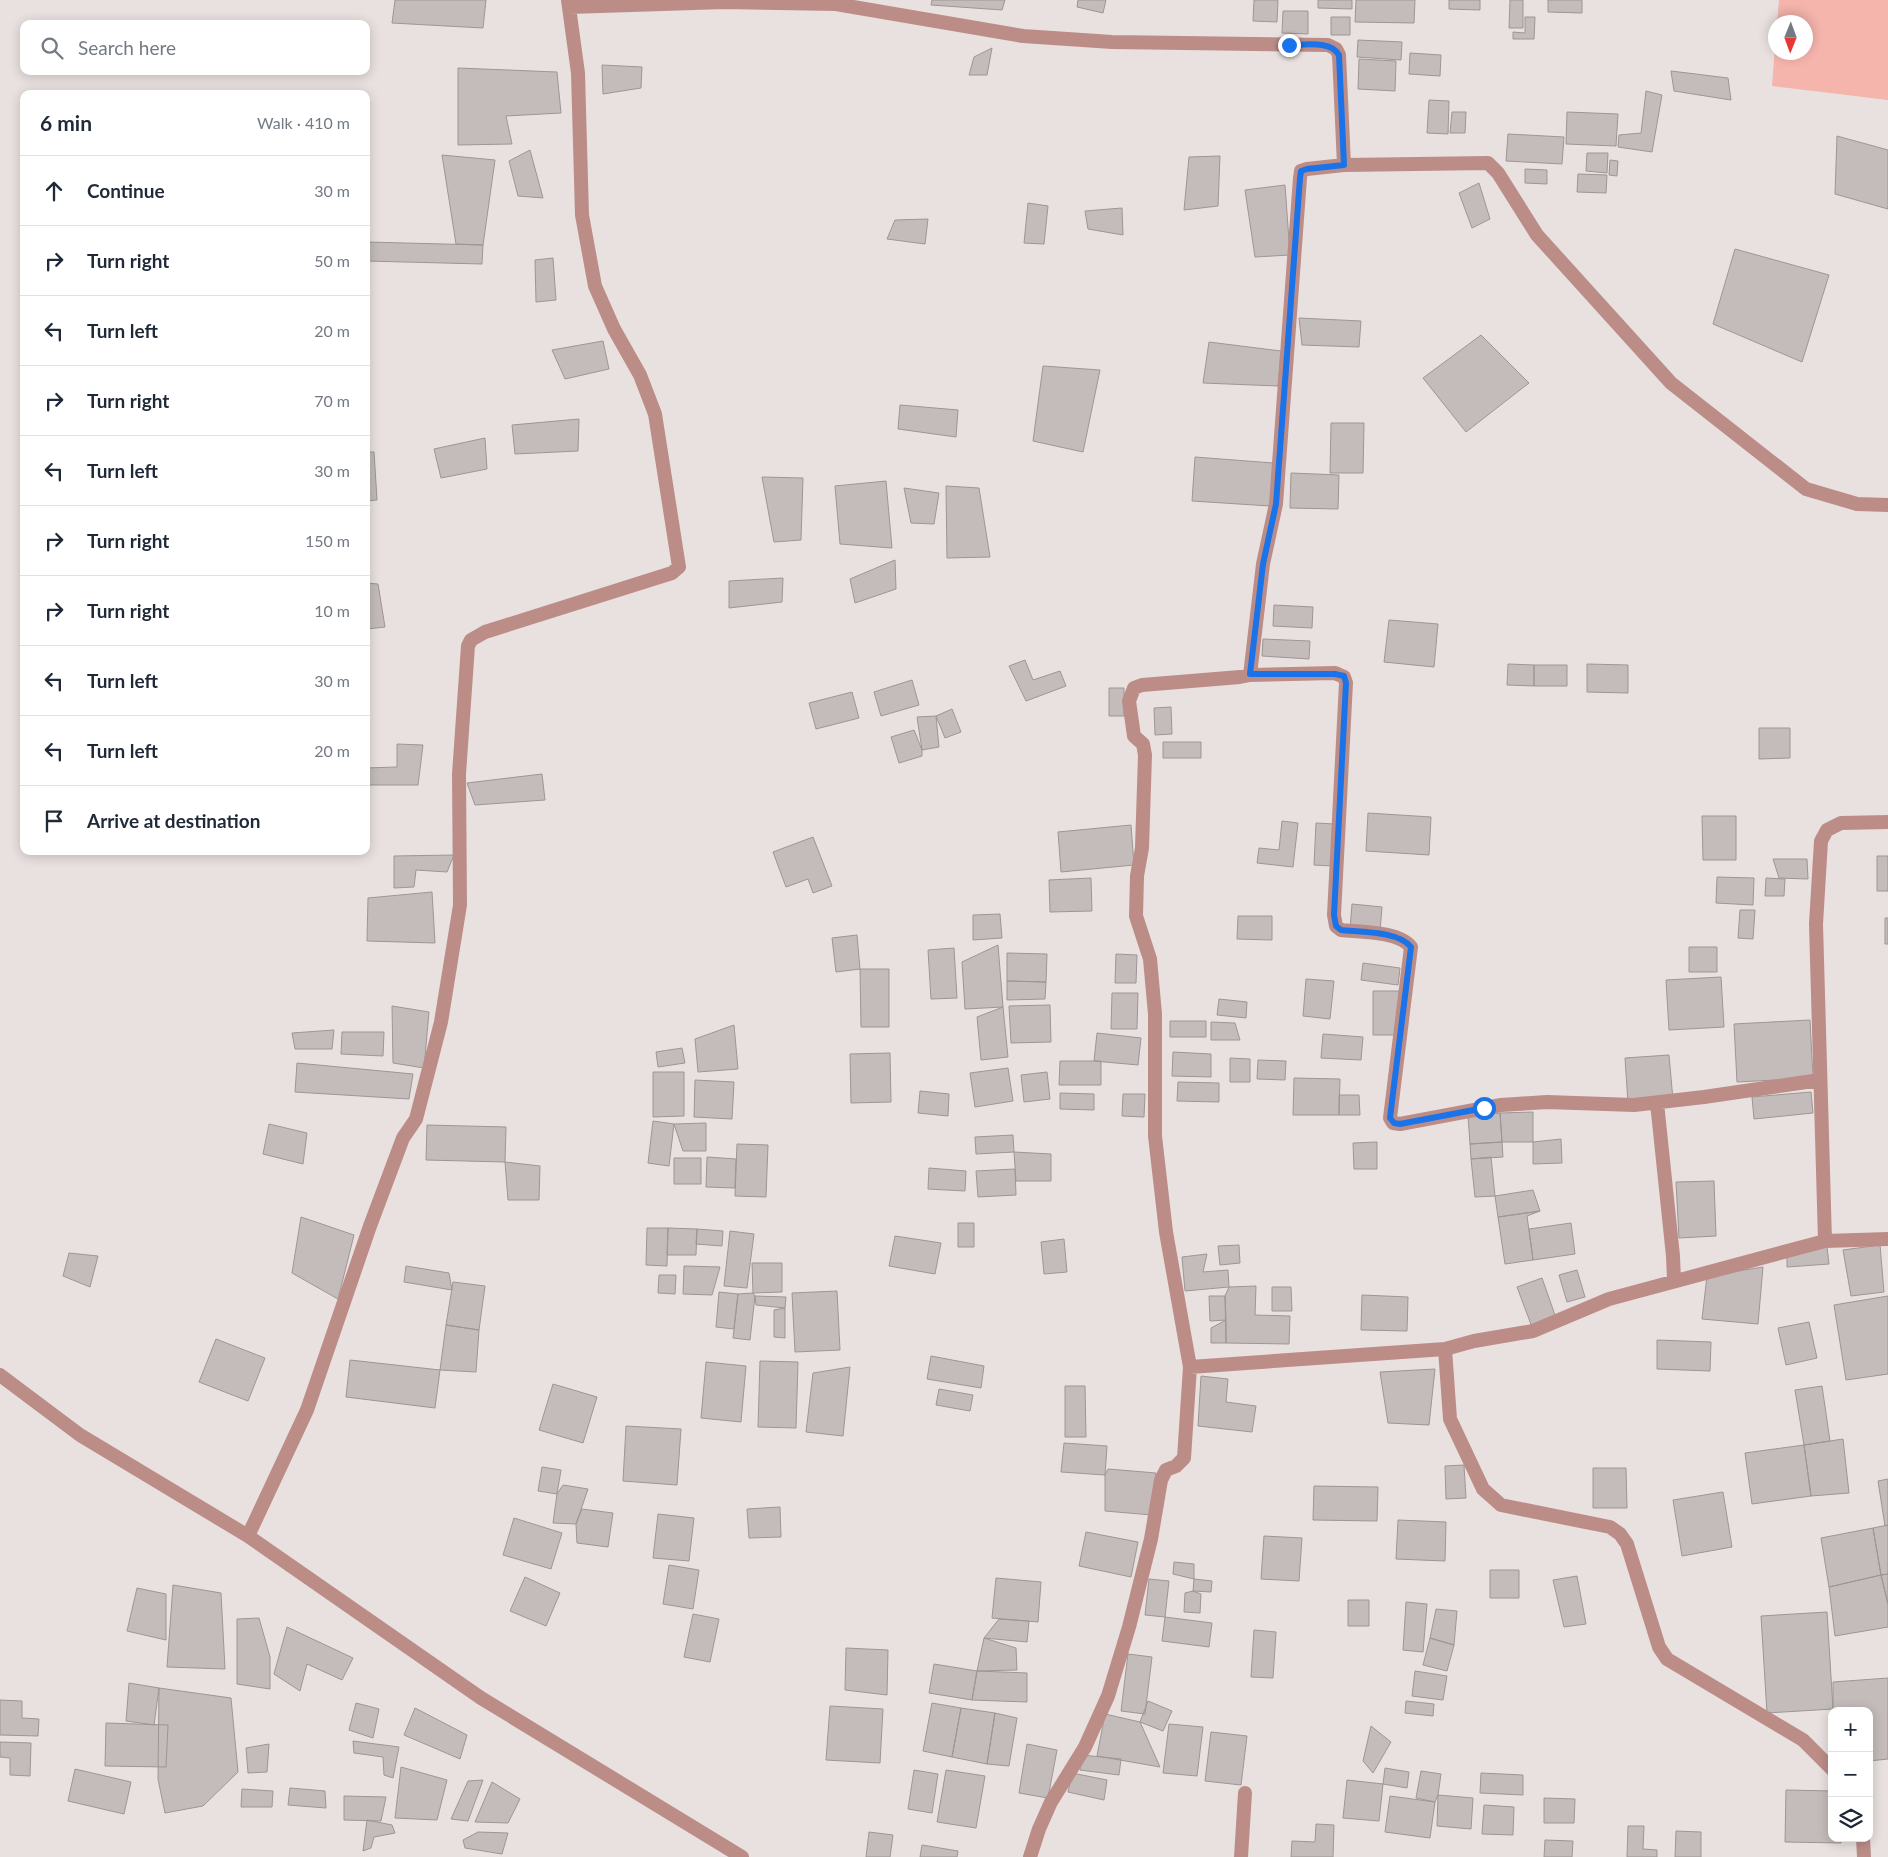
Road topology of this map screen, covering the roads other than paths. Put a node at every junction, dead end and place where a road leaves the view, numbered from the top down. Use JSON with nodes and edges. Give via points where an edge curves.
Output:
{"nodes":[{"id":1,"x":569,"y":4,"type":"edge"},
{"id":2,"x":1344,"y":165,"type":"junction"},
{"id":3,"x":1888,"y":505,"type":"edge"},
{"id":4,"x":1250,"y":674,"type":"junction"},
{"id":5,"x":1888,"y":822,"type":"edge"},
{"id":6,"x":1820,"y":1080,"type":"junction"},
{"id":7,"x":1657,"y":1103,"type":"junction"},
{"id":8,"x":1888,"y":1239,"type":"edge"},
{"id":9,"x":1825,"y":1241,"type":"junction"},
{"id":10,"x":1674,"y":1280,"type":"junction"},
{"id":11,"x":1444,"y":1349,"type":"junction"},
{"id":12,"x":1190,"y":1368,"type":"junction"},
{"id":13,"x":0,"y":1375,"type":"edge"},
{"id":14,"x":248,"y":1536,"type":"junction"},
{"id":15,"x":1828,"y":1765,"type":"edge"},
{"id":16,"x":1245,"y":1793,"type":"dead end"},
{"id":17,"x":1863,"y":1842,"type":"edge"},
{"id":18,"x":742,"y":1857,"type":"edge"},
{"id":19,"x":1030,"y":1857,"type":"edge"},
{"id":20,"x":1241,"y":1857,"type":"edge"},
{"id":21,"x":1864,"y":1857,"type":"edge"}],
"edges":[{"from":1,"to":2,"type":"street","via":[[836,4],[1023,36],[1112,42],[1328,46],[1336,49],[1339,55]]},
{"from":1,"to":14,"type":"street","via":[[578,73],[582,215],[595,286],[640,375],[655,414],[678,567],[672,573],[485,632],[471,640],[468,646],[459,774],[460,904],[441,1022],[416,1120],[403,1138],[373,1217],[307,1410]]},
{"from":2,"to":3,"type":"street","via":[[1488,164],[1498,173],[1537,235],[1672,384],[1806,489],[1857,504]]},
{"from":2,"to":4,"type":"street","via":[[1301,171],[1276,504],[1263,564]]},
{"from":4,"to":7,"type":"street","via":[[1344,676],[1334,915],[1336,926],[1341,930],[1396,936],[1411,947],[1390,1118],[1394,1123],[1501,1105]]},
{"from":4,"to":12,"type":"street","via":[[1142,685],[1134,688],[1129,700],[1134,736],[1143,744],[1145,755],[1136,916],[1150,959],[1154,1005],[1155,1136],[1166,1232]]},
{"from":5,"to":6,"type":"street","via":[[1841,823],[1828,830],[1821,841],[1816,924]]},
{"from":6,"to":7,"type":"street"},
{"from":6,"to":9,"type":"street"},
{"from":7,"to":10,"type":"street"},
{"from":8,"to":9,"type":"street"},
{"from":9,"to":10,"type":"street"},
{"from":10,"to":11,"type":"street","via":[[1609,1299],[1532,1331]]},
{"from":11,"to":12,"type":"street"},
{"from":11,"to":15,"type":"street","via":[[1450,1419],[1483,1489],[1501,1505],[1610,1527],[1620,1534],[1627,1544],[1659,1647],[1667,1660],[1804,1740]]},
{"from":12,"to":19,"type":"street","via":[[1184,1458],[1166,1470],[1161,1480],[1151,1539],[1108,1696],[1085,1747],[1051,1802]]},
{"from":13,"to":14,"type":"street","via":[[80,1434]]},
{"from":14,"to":18,"type":"street","via":[[481,1698]]},
{"from":16,"to":20,"type":"street"},
{"from":17,"to":21,"type":"street"}]}
